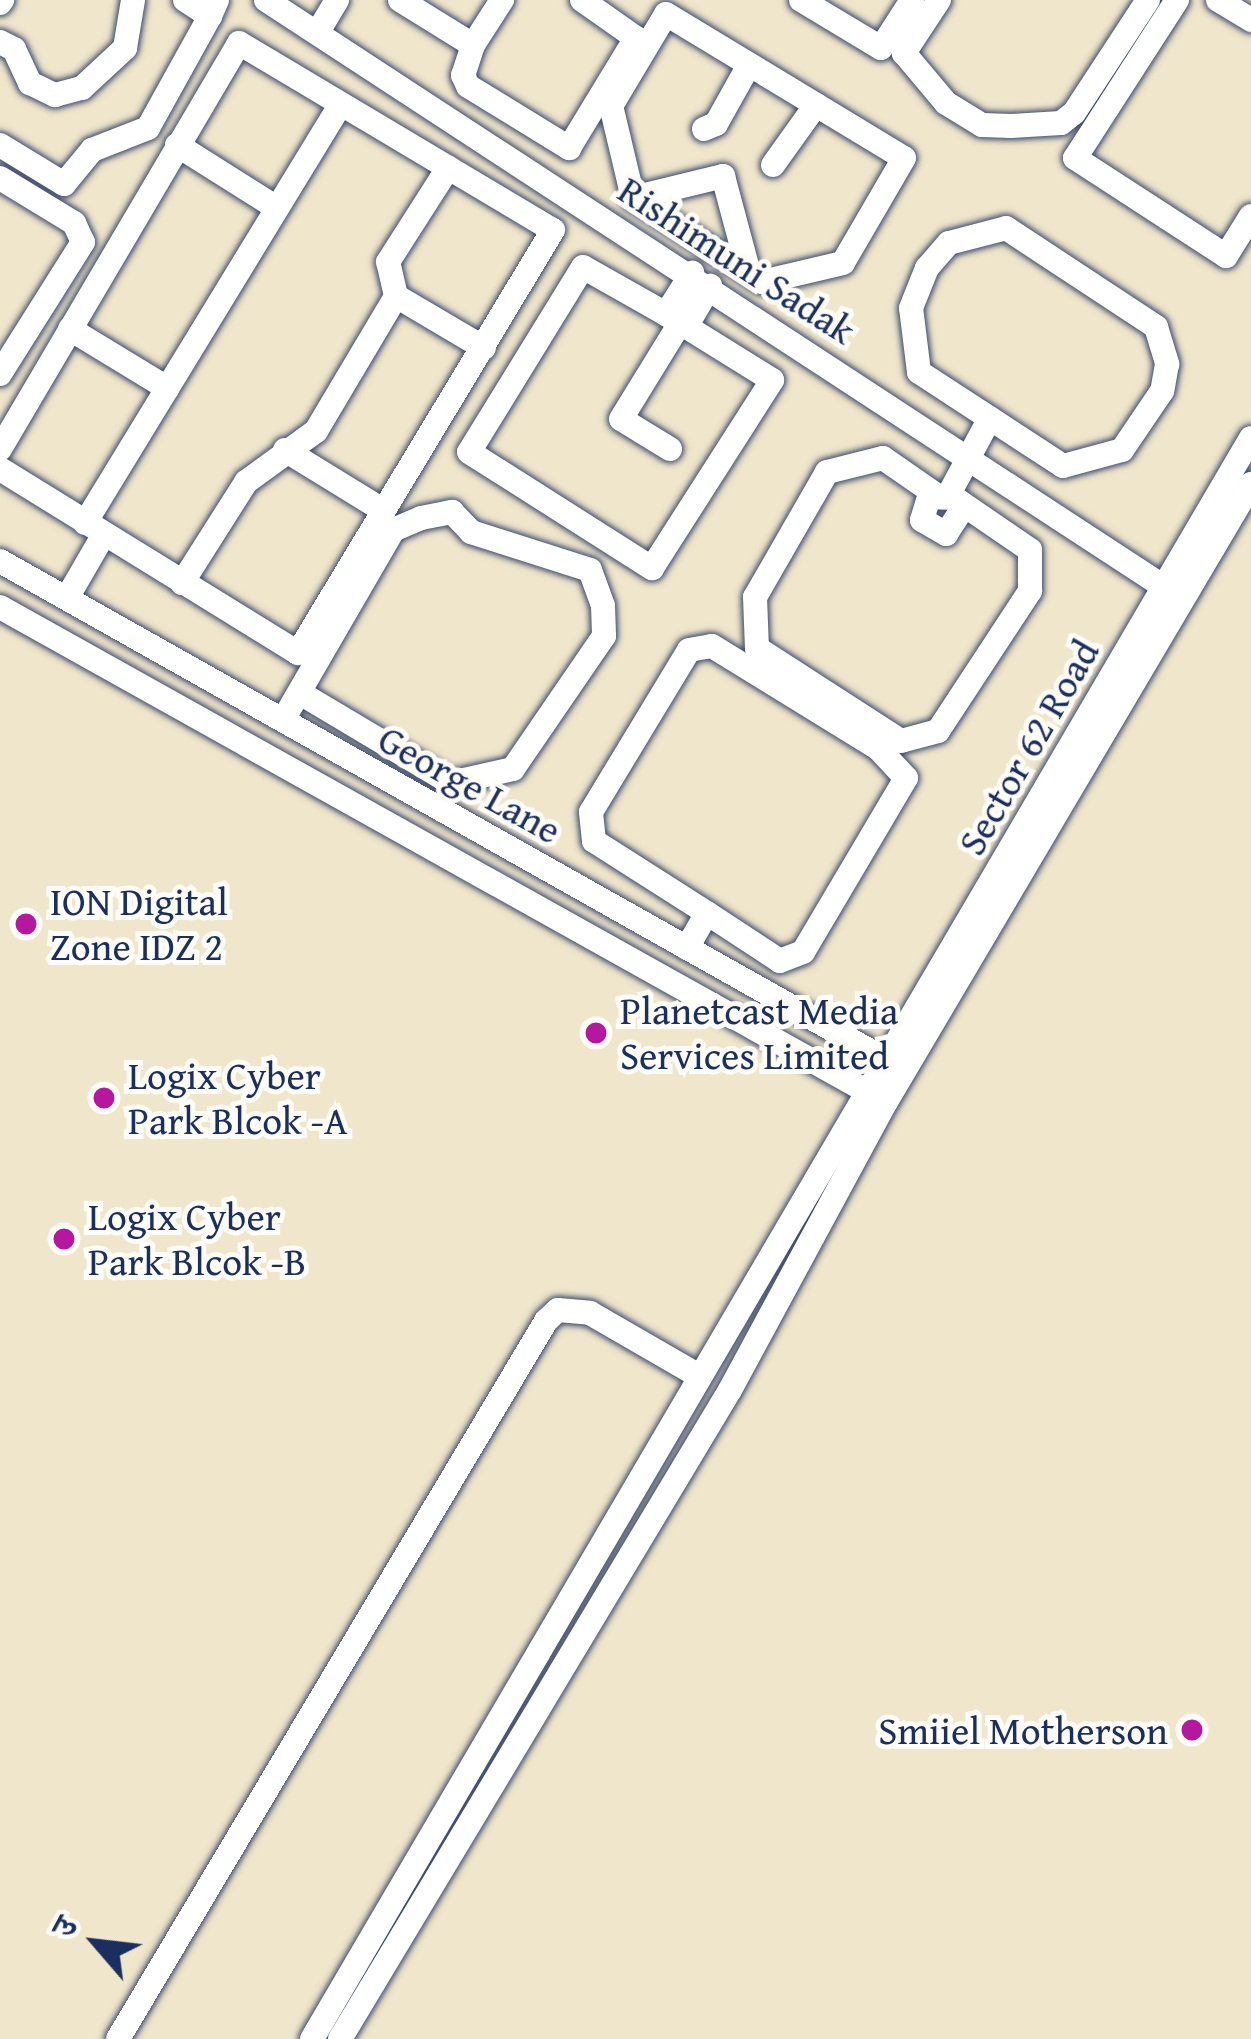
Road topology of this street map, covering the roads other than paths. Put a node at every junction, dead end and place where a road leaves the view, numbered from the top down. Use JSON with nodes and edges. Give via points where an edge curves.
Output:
{"nodes":[{"id":1,"x":133,"y":0,"type":"edge"},
{"id":2,"x":184,"y":0,"type":"edge"},
{"id":3,"x":266,"y":0,"type":"edge"},
{"id":4,"x":337,"y":0,"type":"edge"},
{"id":5,"x":400,"y":0,"type":"edge"},
{"id":6,"x":502,"y":0,"type":"edge"},
{"id":7,"x":582,"y":0,"type":"edge"},
{"id":8,"x":801,"y":0,"type":"edge"},
{"id":9,"x":912,"y":0,"type":"edge"},
{"id":10,"x":939,"y":0,"type":"edge"},
{"id":11,"x":1148,"y":0,"type":"edge"},
{"id":12,"x":1177,"y":0,"type":"edge"},
{"id":13,"x":1219,"y":0,"type":"edge"},
{"id":14,"x":214,"y":8,"type":"edge"},
{"id":15,"x":1251,"y":20,"type":"edge"},
{"id":16,"x":319,"y":30,"type":"junction"},
{"id":17,"x":0,"y":42,"type":"edge"},
{"id":18,"x":473,"y":45,"type":"junction"},
{"id":19,"x":749,"y":64,"type":"junction"},
{"id":20,"x":341,"y":104,"type":"junction"},
{"id":21,"x":816,"y":105,"type":"junction"},
{"id":22,"x":704,"y":129,"type":"dead end"},
{"id":23,"x":177,"y":145,"type":"junction"},
{"id":24,"x":0,"y":146,"type":"edge"},
{"id":25,"x":773,"y":165,"type":"dead end"},
{"id":26,"x":448,"y":168,"type":"junction"},
{"id":27,"x":0,"y":178,"type":"edge"},
{"id":28,"x":633,"y":199,"type":"junction"},
{"id":29,"x":274,"y":206,"type":"junction"},
{"id":30,"x":1251,"y":216,"type":"edge"},
{"id":31,"x":693,"y":237,"type":"junction"},
{"id":32,"x":749,"y":273,"type":"junction"},
{"id":33,"x":693,"y":274,"type":"junction"},
{"id":34,"x":396,"y":296,"type":"junction"},
{"id":35,"x":678,"y":322,"type":"junction"},
{"id":36,"x":70,"y":329,"type":"junction"},
{"id":37,"x":484,"y":348,"type":"junction"},
{"id":38,"x":0,"y":374,"type":"edge"},
{"id":39,"x":167,"y":388,"type":"junction"},
{"id":40,"x":990,"y":418,"type":"junction"},
{"id":41,"x":1251,"y":438,"type":"edge"},
{"id":42,"x":0,"y":449,"type":"edge"},
{"id":43,"x":670,"y":449,"type":"dead end"},
{"id":44,"x":285,"y":450,"type":"junction"},
{"id":45,"x":970,"y":457,"type":"junction"},
{"id":46,"x":0,"y":469,"type":"edge"},
{"id":47,"x":1251,"y":484,"type":"edge"},
{"id":48,"x":948,"y":499,"type":"junction"},
{"id":49,"x":384,"y":512,"type":"junction"},
{"id":50,"x":94,"y":530,"type":"junction"},
{"id":51,"x":0,"y":561,"type":"edge"},
{"id":52,"x":182,"y":583,"type":"junction"},
{"id":53,"x":1164,"y":587,"type":"junction"},
{"id":54,"x":67,"y":598,"type":"junction"},
{"id":55,"x":0,"y":607,"type":"edge"},
{"id":56,"x":300,"y":693,"type":"junction"},
{"id":57,"x":284,"y":720,"type":"junction"},
{"id":58,"x":707,"y":914,"type":"junction"},
{"id":59,"x":687,"y":948,"type":"junction"},
{"id":60,"x":896,"y":1065,"type":"junction"},
{"id":61,"x":877,"y":1097,"type":"junction"},
{"id":62,"x":699,"y":1376,"type":"junction"},
{"id":63,"x":118,"y":2039,"type":"edge"},
{"id":64,"x":312,"y":2039,"type":"edge"},
{"id":65,"x":340,"y":2039,"type":"edge"}],
"edges":[{"from":1,"to":17,"type":"street","via":[[125,48],[82,88],[56,95],[31,83],[14,49]]},
{"from":2,"to":14,"type":"street"},
{"from":3,"to":16,"type":"street","name":"Rishimuni Sadak"},
{"from":4,"to":16,"type":"street"},
{"from":5,"to":18,"type":"street"},
{"from":6,"to":18,"type":"street"},
{"from":7,"to":18,"type":"street","via":[[636,38],[569,148],[469,86],[463,75]]},
{"from":8,"to":9,"type":"street","via":[[881,47]]},
{"from":10,"to":11,"type":"street","via":[[904,53],[946,103],[982,125],[1011,126],[1061,123],[1074,113]]},
{"from":12,"to":30,"type":"street","via":[[1076,158],[1226,256]]},
{"from":13,"to":15,"type":"street"},
{"from":14,"to":24,"type":"street","via":[[148,128],[92,150],[64,184]]},
{"from":16,"to":33,"type":"street","name":"Rishimuni Sadak"},
{"from":19,"to":21,"type":"street"},
{"from":19,"to":22,"type":"street","via":[[716,124]]},
{"from":19,"to":28,"type":"street","via":[[666,14],[611,106]]},
{"from":20,"to":23,"type":"street","via":[[239,43]]},
{"from":20,"to":26,"type":"street"},
{"from":20,"to":29,"type":"street"},
{"from":21,"to":25,"type":"street"},
{"from":21,"to":32,"type":"street","via":[[904,158],[843,262],[763,282]]},
{"from":23,"to":29,"type":"street"},
{"from":23,"to":36,"type":"street"},
{"from":26,"to":34,"type":"street","via":[[388,262]]},
{"from":26,"to":37,"type":"street","via":[[553,230]]},
{"from":27,"to":38,"type":"street","via":[[74,224],[83,242]]},
{"from":28,"to":31,"type":"street"},
{"from":28,"to":32,"type":"street","via":[[723,176]]},
{"from":29,"to":39,"type":"street"},
{"from":31,"to":32,"type":"street"},
{"from":31,"to":33,"type":"street"},
{"from":33,"to":35,"type":"street"},
{"from":33,"to":45,"type":"street","name":"Rishimuni Sadak"},
{"from":34,"to":37,"type":"street"},
{"from":34,"to":44,"type":"street","via":[[316,431]]},
{"from":35,"to":35,"type":"street","via":[[583,267],[470,452],[652,568],[772,380]]},
{"from":35,"to":43,"type":"street","via":[[621,419]]},
{"from":36,"to":39,"type":"street"},
{"from":36,"to":42,"type":"street"},
{"from":37,"to":49,"type":"street"},
{"from":39,"to":50,"type":"street"},
{"from":40,"to":40,"type":"street","via":[[919,372],[910,308],[950,243],[1006,228],[1156,326],[1167,364],[1144,424],[1122,450],[1092,462],[1063,466]]},
{"from":40,"to":45,"type":"street"},
{"from":41,"to":53,"type":"street","name":"Sector 62 Road"},
{"from":44,"to":49,"type":"street"},
{"from":44,"to":52,"type":"street","via":[[246,482]]},
{"from":45,"to":48,"type":"street"},
{"from":45,"to":53,"type":"street","name":"Rishimuni Sadak"},
{"from":46,"to":50,"type":"street"},
{"from":47,"to":60,"type":"street","name":"Sector 62 Road"},
{"from":48,"to":48,"type":"street","via":[[883,458],[827,472],[755,597],[757,648],[901,741],[938,731],[1030,591],[1030,550]]},
{"from":49,"to":52,"type":"street","via":[[298,653]]},
{"from":50,"to":52,"type":"street"},
{"from":50,"to":54,"type":"street"},
{"from":51,"to":54,"type":"street","name":"George Lane"},
{"from":53,"to":60,"type":"street","name":"Sector 62 Road"},
{"from":54,"to":57,"type":"street","name":"George Lane"},
{"from":55,"to":61,"type":"street","name":"George Lane"},
{"from":56,"to":56,"type":"street","via":[[393,530],[421,518],[452,512],[471,532],[590,570],[603,606],[604,636],[513,769],[451,783]]},
{"from":56,"to":57,"type":"street"},
{"from":57,"to":59,"type":"street","name":"George Lane"},
{"from":58,"to":58,"type":"street","via":[[594,842],[591,812],[689,650],[712,646],[878,748],[906,778],[803,952],[780,961]]},
{"from":58,"to":59,"type":"street"},
{"from":59,"to":60,"type":"street","name":"George Lane"},
{"from":60,"to":61,"type":"street","name":"Sector 62 Road"},
{"from":61,"to":62,"type":"street"},
{"from":61,"to":65,"type":"street","via":[[730,1390]]},
{"from":62,"to":63,"type":"street","via":[[590,1313],[558,1310],[547,1321]]},
{"from":62,"to":64,"type":"street"}]}
